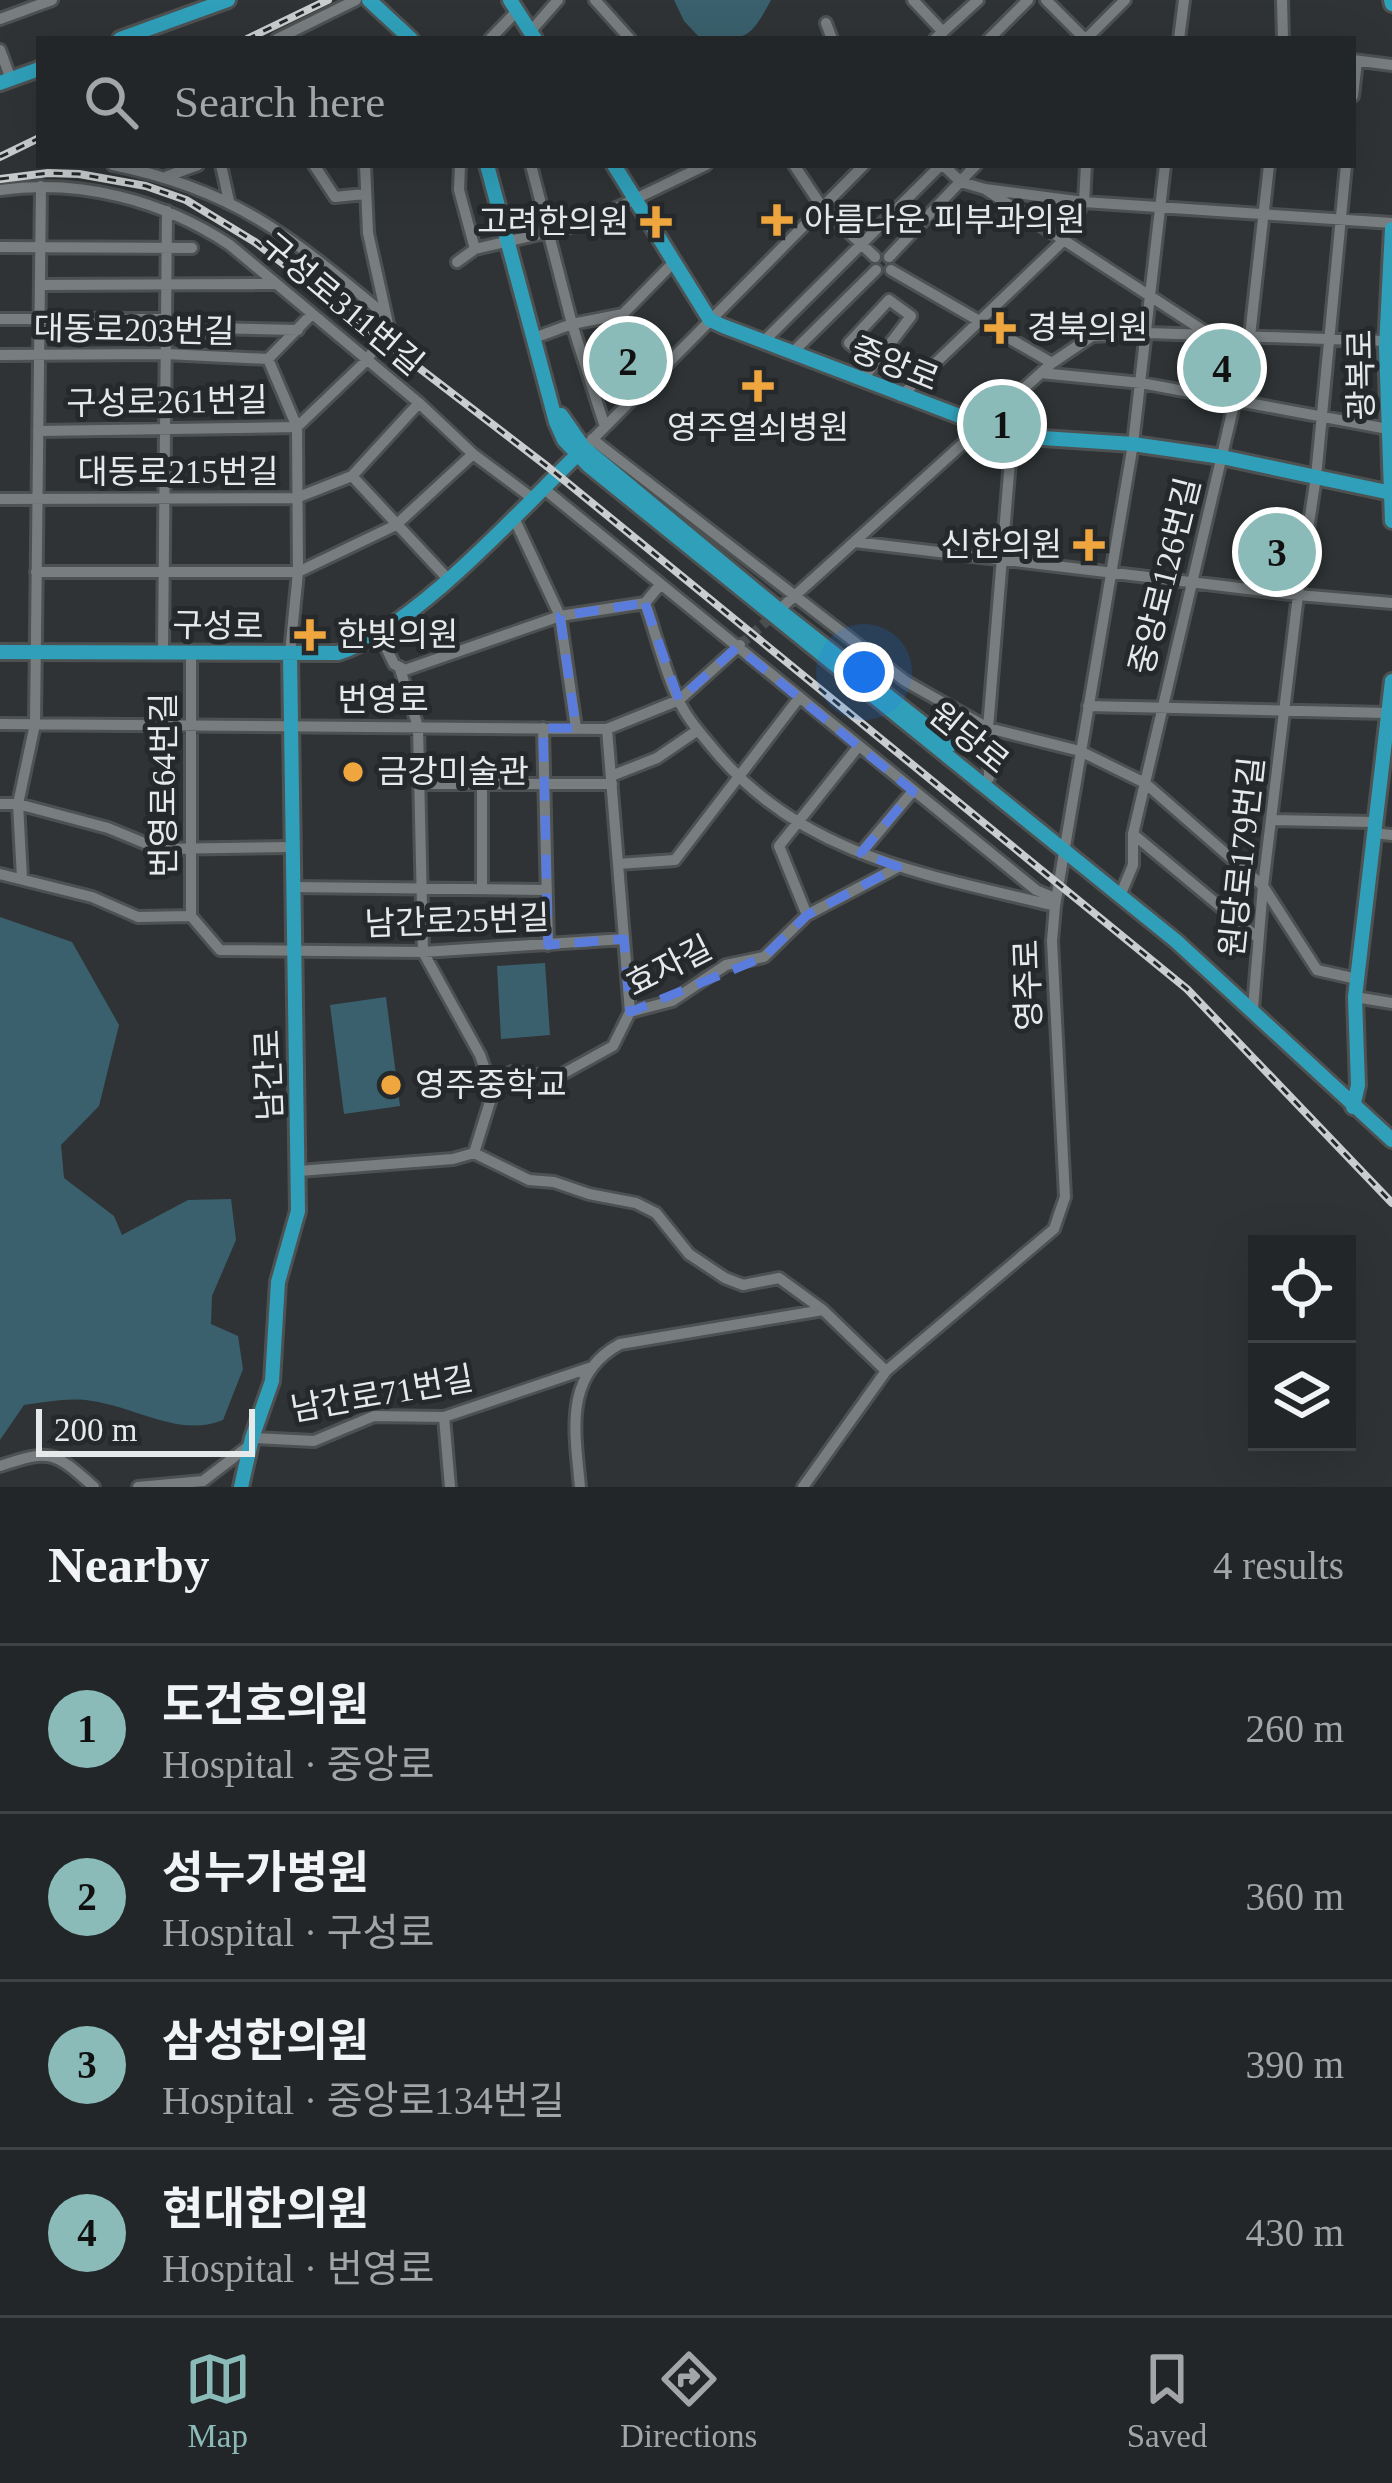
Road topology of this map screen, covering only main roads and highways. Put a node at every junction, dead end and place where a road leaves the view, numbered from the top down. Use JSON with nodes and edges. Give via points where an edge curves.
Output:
{"nodes":[{"id":1,"x":186,"y":0,"type":"edge"},
{"id":2,"x":228,"y":0,"type":"edge"},
{"id":3,"x":369,"y":0,"type":"edge"},
{"id":4,"x":514,"y":6,"type":"edge"},
{"id":5,"x":204,"y":8,"type":"junction"},
{"id":6,"x":128,"y":36,"type":"edge"},
{"id":7,"x":405,"y":36,"type":"edge"},
{"id":8,"x":533,"y":36,"type":"edge"},
{"id":9,"x":36,"y":69,"type":"edge"},
{"id":10,"x":5,"y":81,"type":"edge"},
{"id":11,"x":489,"y":168,"type":"edge"},
{"id":12,"x":616,"y":168,"type":"edge"},
{"id":13,"x":1392,"y":226,"type":"edge"},
{"id":14,"x":584,"y":448,"type":"junction"},
{"id":15,"x":1391,"y":482,"type":"edge"},
{"id":16,"x":1391,"y":493,"type":"edge"},
{"id":17,"x":1392,"y":521,"type":"edge"},
{"id":18,"x":0,"y":652,"type":"edge"},
{"id":19,"x":290,"y":653,"type":"junction"},
{"id":20,"x":1392,"y":681,"type":"edge"},
{"id":21,"x":1065,"y":847,"type":"junction"},
{"id":22,"x":1122,"y":892,"type":"junction"},
{"id":23,"x":1354,"y":1102,"type":"junction"},
{"id":24,"x":1392,"y":1129,"type":"edge"},
{"id":25,"x":1392,"y":1140,"type":"edge"},
{"id":26,"x":241,"y":1487,"type":"edge"}],
"edges":[{"from":1,"to":5,"type":"main road"},
{"from":2,"to":5,"type":"main road"},
{"from":3,"to":7,"type":"main road"},
{"from":4,"to":8,"type":"main road"},
{"from":5,"to":6,"type":"main road"},
{"from":9,"to":10,"type":"main road"},
{"from":11,"to":14,"type":"main road","name":"원당로","via":[[557,413]]},
{"from":12,"to":16,"type":"main road","name":"중앙로","via":[[710,320],[1012,436],[1222,457]]},
{"from":13,"to":15,"type":"main road","name":"광복로"},
{"from":14,"to":19,"type":"main road","name":"구성로","via":[[380,635],[338,653]]},
{"from":14,"to":21,"type":"main road","name":"원당로"},
{"from":14,"to":21,"type":"main road","name":"원당로","via":[[736,589]]},
{"from":15,"to":16,"type":"main road","name":"광복로"},
{"from":16,"to":17,"type":"main road","name":"광복로"},
{"from":18,"to":19,"type":"main road","name":"구성로"},
{"from":19,"to":26,"type":"main road","name":"남간로","via":[[298,1211],[278,1282],[272,1381]]},
{"from":20,"to":23,"type":"main road","via":[[1355,998]]},
{"from":21,"to":22,"type":"main road","name":"원당로"},
{"from":21,"to":22,"type":"main road","name":"원당로"},
{"from":22,"to":23,"type":"main road","name":"원당로","via":[[1253,1002]]},
{"from":23,"to":24,"type":"main road","name":"원당로"},
{"from":23,"to":25,"type":"main road","name":"원당로"}]}
